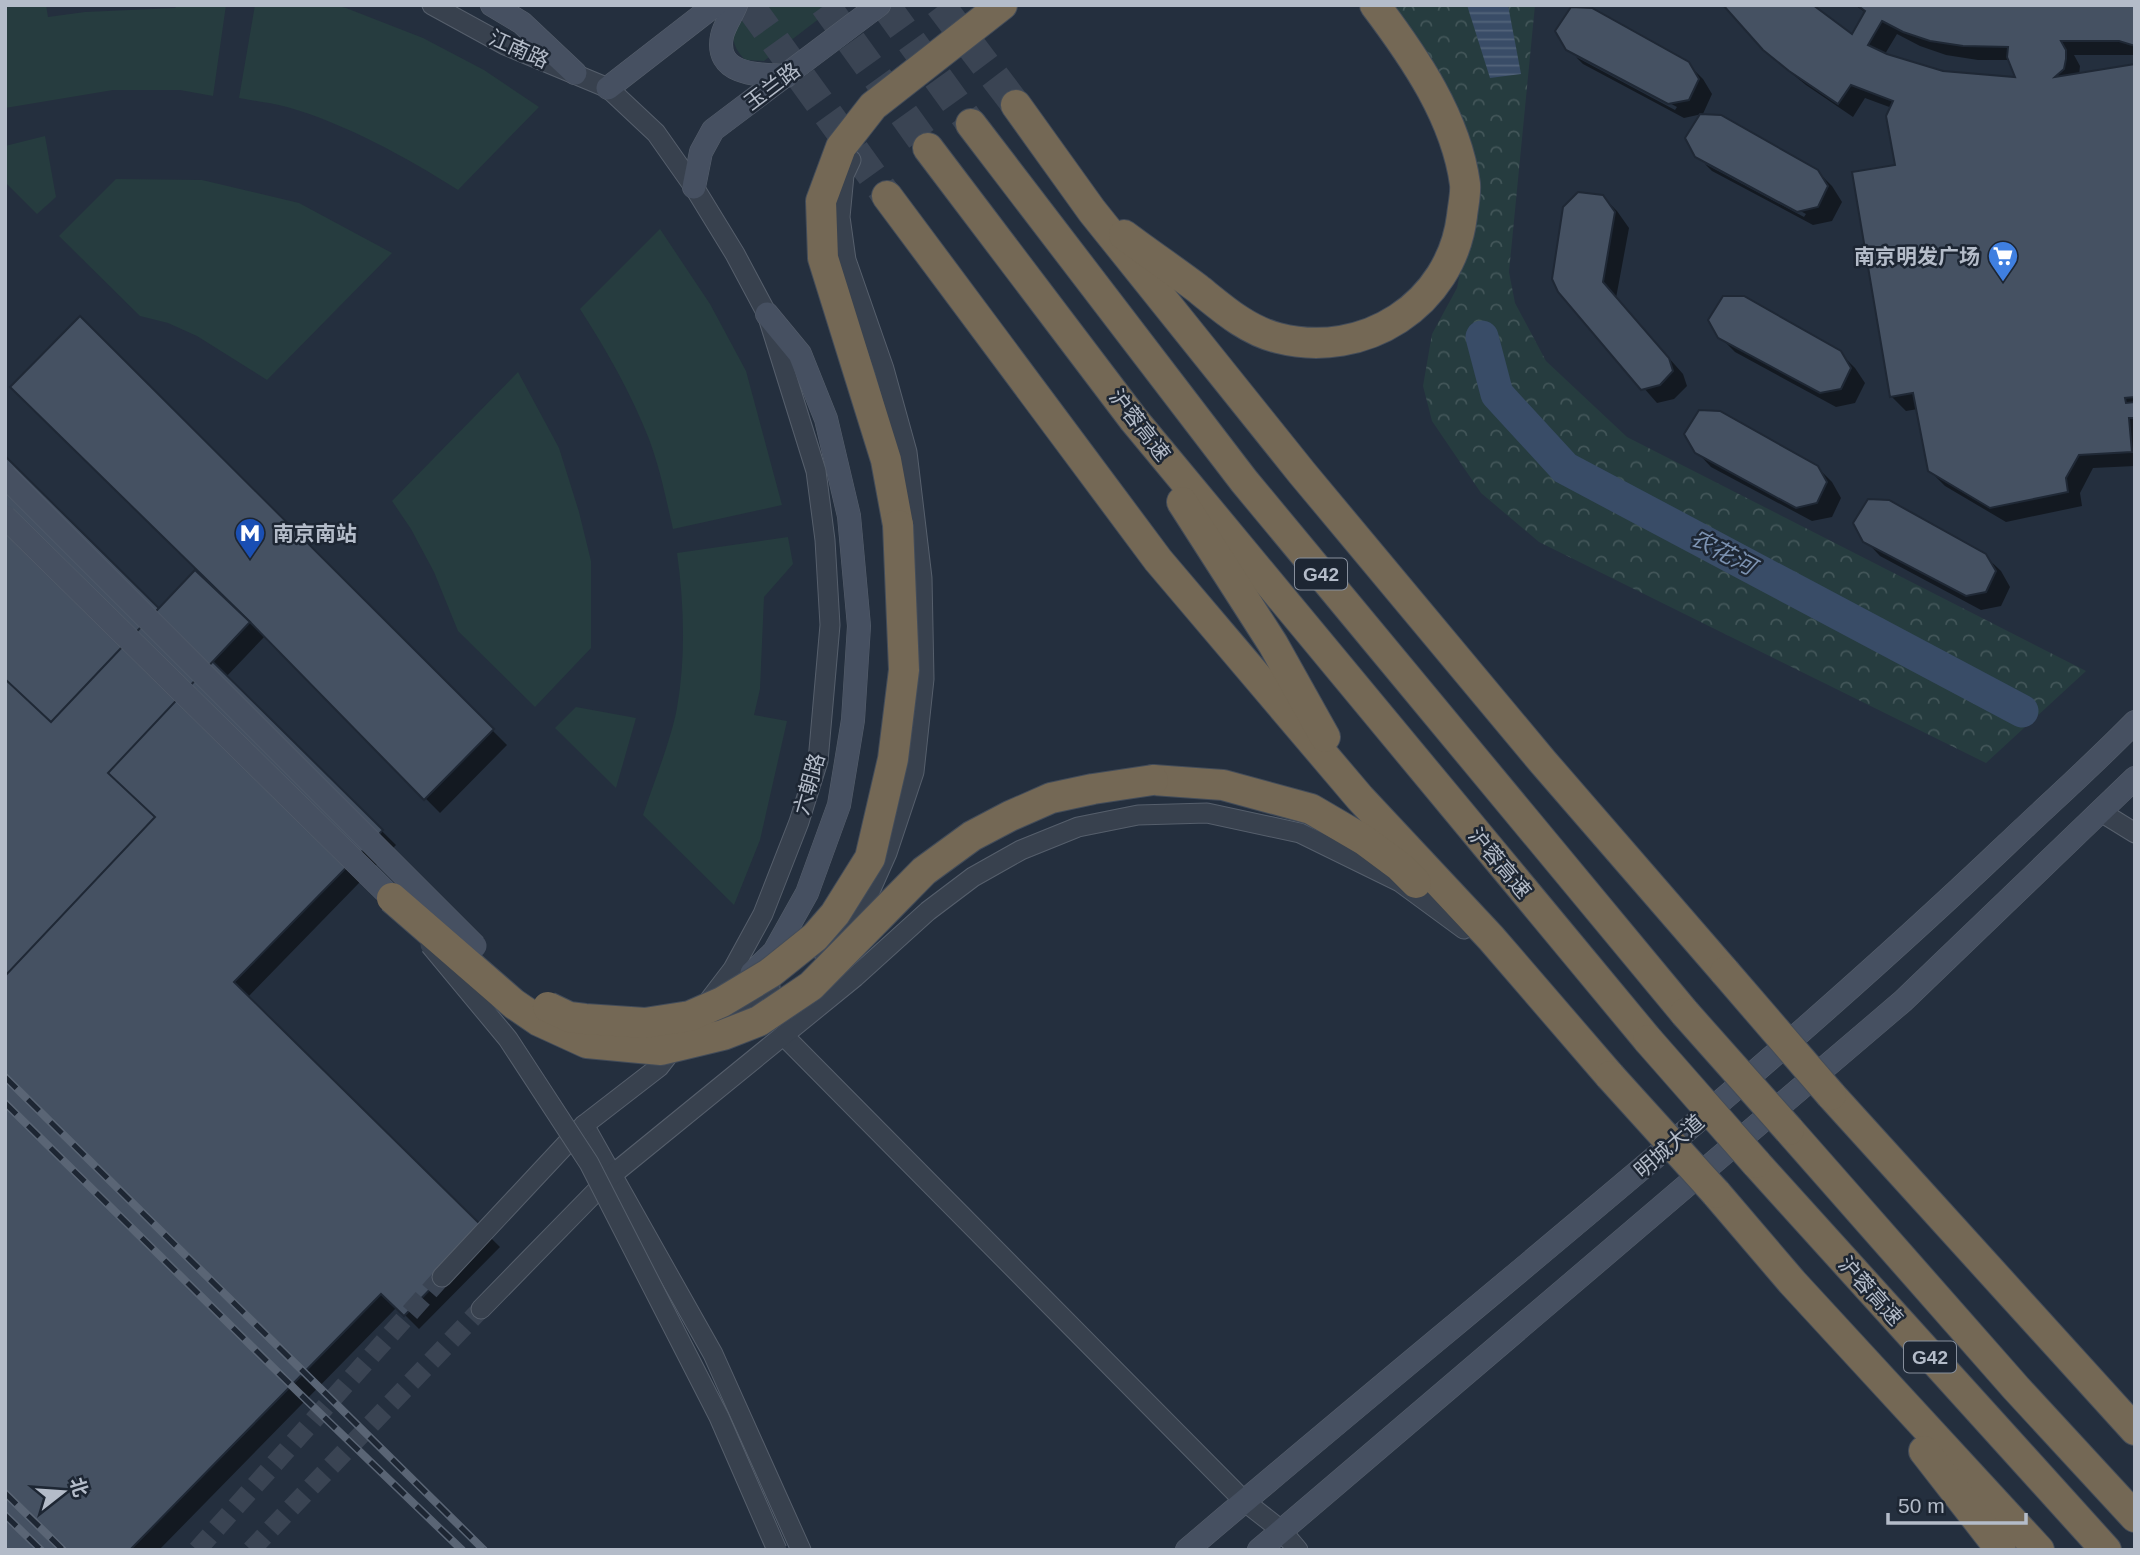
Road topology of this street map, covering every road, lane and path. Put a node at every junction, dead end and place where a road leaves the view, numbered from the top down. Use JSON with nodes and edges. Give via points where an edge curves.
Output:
{"nodes":[{"id":1,"x":432,"y":5,"type":"edge"},
{"id":2,"x":492,"y":5,"type":"edge"},
{"id":3,"x":715,"y":5,"type":"edge"},
{"id":4,"x":736,"y":5,"type":"edge"},
{"id":5,"x":879,"y":5,"type":"edge"},
{"id":6,"x":1002,"y":5,"type":"edge"},
{"id":7,"x":1375,"y":5,"type":"edge"},
{"id":8,"x":941,"y":53,"type":"junction"},
{"id":9,"x":575,"y":73,"type":"junction"},
{"id":10,"x":786,"y":76,"type":"junction"},
{"id":11,"x":608,"y":88,"type":"junction"},
{"id":12,"x":1016,"y":105,"type":"tunnel mouth"},
{"id":13,"x":971,"y":124,"type":"tunnel mouth"},
{"id":14,"x":928,"y":148,"type":"tunnel mouth"},
{"id":15,"x":694,"y":187,"type":"junction"},
{"id":16,"x":887,"y":196,"type":"tunnel mouth"},
{"id":17,"x":1092,"y":211,"type":"junction"},
{"id":18,"x":767,"y":314,"type":"junction"},
{"id":19,"x":1134,"y":420,"type":"junction"},
{"id":20,"x":5,"y":476,"type":"edge"},
{"id":21,"x":5,"y":517,"type":"edge"},
{"id":22,"x":2135,"y":722,"type":"edge"},
{"id":23,"x":2135,"y":778,"type":"edge"},
{"id":24,"x":1360,"y":798,"type":"junction"},
{"id":25,"x":2101,"y":812,"type":"junction"},
{"id":26,"x":2135,"y":833,"type":"edge"},
{"id":27,"x":392,"y":898,"type":"junction"},
{"id":28,"x":1464,"y":929,"type":"junction"},
{"id":29,"x":475,"y":946,"type":"junction"},
{"id":30,"x":722,"y":1002,"type":"junction"},
{"id":31,"x":514,"y":1004,"type":"junction"},
{"id":32,"x":539,"y":1021,"type":"junction"},
{"id":33,"x":645,"y":1023,"type":"junction"},
{"id":34,"x":784,"y":1035,"type":"junction"},
{"id":35,"x":659,"y":1067,"type":"junction"},
{"id":36,"x":1605,"y":1070,"type":"junction"},
{"id":37,"x":584,"y":1125,"type":"junction"},
{"id":38,"x":612,"y":1175,"type":"junction"},
{"id":39,"x":442,"y":1278,"type":"tunnel mouth"},
{"id":40,"x":1792,"y":1282,"type":"junction"},
{"id":41,"x":481,"y":1309,"type":"tunnel mouth"},
{"id":42,"x":2135,"y":1430,"type":"edge"},
{"id":43,"x":1244,"y":1501,"type":"junction"},
{"id":44,"x":2135,"y":1517,"type":"edge"},
{"id":45,"x":1281,"y":1530,"type":"junction"},
{"id":46,"x":777,"y":1550,"type":"edge"},
{"id":47,"x":801,"y":1550,"type":"edge"},
{"id":48,"x":1186,"y":1550,"type":"edge"},
{"id":49,"x":1259,"y":1550,"type":"edge"},
{"id":50,"x":1298,"y":1550,"type":"edge"},
{"id":51,"x":2001,"y":1550,"type":"edge"},
{"id":52,"x":2039,"y":1550,"type":"edge"},
{"id":53,"x":2106,"y":1550,"type":"edge"}],
"edges":[{"from":1,"to":9,"type":"street","name":"江南路","via":[[505,45]]},
{"from":2,"to":9,"type":"main road","via":[[522,23]]},
{"from":3,"to":11,"type":"main road"},
{"from":4,"to":10,"type":"main road","via":[[722,35],[722,52],[732,67],[749,75]]},
{"from":5,"to":10,"type":"main road","name":"玉兰路"},
{"from":6,"to":8,"type":"highway"},
{"from":7,"to":17,"type":"highway","via":[[1434,94],[1455,140],[1465,187],[1453,255],[1438,282],[1392,324],[1344,340],[1312,343],[1277,338],[1235,319]]},
{"from":8,"to":30,"type":"highway","bridge":true,"via":[[873,106],[841,147],[821,201],[823,258],[886,460],[898,526],[904,670],[893,759],[870,858],[835,914],[770,973]]},
{"from":8,"to":35,"type":"street","via":[[884,107],[859,143],[844,175],[840,217],[846,260],[907,452],[923,591],[924,678],[914,772],[863,907],[843,929],[710,1034]]},
{"from":9,"to":11,"type":"street","name":"江南路"},
{"from":10,"to":15,"type":"main road","name":"玉兰路","via":[[713,131],[701,152]]},
{"from":11,"to":15,"type":"street","name":"江南路","via":[[656,133]]},
{"from":12,"to":17,"type":"highway"},
{"from":13,"to":44,"type":"highway","number":"G42","bridge":true,"via":[[1244,481],[1685,1013]]},
{"from":14,"to":19,"type":"highway","name":"沪蓉高速","number":"G42"},
{"from":15,"to":18,"type":"street","name":"六朝路"},
{"from":16,"to":24,"type":"highway","via":[[1158,560]]},
{"from":17,"to":42,"type":"highway","bridge":true,"via":[[1543,762],[1831,1095]]},
{"from":18,"to":30,"type":"main road","bridge":true,"via":[[800,354],[826,419],[849,516],[859,626],[853,720],[839,805],[807,893],[774,952]]},
{"from":18,"to":35,"type":"street","name":"六朝路","via":[[816,471],[825,540],[830,625],[818,761],[763,914],[733,969]]},
{"from":19,"to":24,"type":"highway"},
{"from":19,"to":53,"type":"highway","name":"沪蓉高速","number":"G42","bridge":true,"via":[[1648,1040]]},
{"from":20,"to":29,"type":"main road","bridge":true},
{"from":21,"to":27,"type":"main road","bridge":true},
{"from":22,"to":43,"type":"main road","name":"明城大道","via":[[1839,1000]]},
{"from":23,"to":25,"type":"main road","name":"明城大道"},
{"from":24,"to":36,"type":"highway","via":[[1491,938]]},
{"from":25,"to":26,"type":"street"},
{"from":25,"to":45,"type":"main road","name":"明城大道","via":[[1903,1001]]},
{"from":27,"to":31,"type":"highway","bridge":true},
{"from":27,"to":46,"type":"street","bridge":true,"via":[[508,1039],[589,1163],[719,1417]]},
{"from":28,"to":32,"type":"highway","bridge":true,"via":[[1399,866],[1311,809],[1223,785],[1153,780],[1051,798],[972,836],[924,871],[811,986],[759,1021],[661,1050],[587,1043]]},
{"from":28,"to":34,"type":"street","via":[[1400,882],[1300,833],[1208,813],[1138,815],[1078,827],[1021,850],[973,877]]},
{"from":28,"to":36,"type":"highway"},
{"from":29,"to":31,"type":"highway","bridge":true},
{"from":29,"to":33,"type":"highway","bridge":true,"via":[[534,999],[563,1014]]},
{"from":30,"to":33,"type":"highway","bridge":true,"via":[[690,1016]]},
{"from":31,"to":32,"type":"highway","bridge":true},
{"from":32,"to":33,"type":"highway","bridge":true,"via":[[597,1027]]},
{"from":34,"to":38,"type":"street"},
{"from":34,"to":43,"type":"street"},
{"from":35,"to":37,"type":"street","name":"六朝路"},
{"from":36,"to":40,"type":"highway","bridge":true},
{"from":37,"to":38,"type":"street"},
{"from":37,"to":39,"type":"street","name":"六朝路"},
{"from":38,"to":41,"type":"street"},
{"from":38,"to":47,"type":"street","via":[[713,1354]]},
{"from":40,"to":51,"type":"highway"},
{"from":40,"to":52,"type":"highway"},
{"from":43,"to":45,"type":"street"},
{"from":43,"to":48,"type":"main road","name":"明城大道"},
{"from":45,"to":49,"type":"main road","name":"明城大道"},
{"from":45,"to":50,"type":"street"}]}
